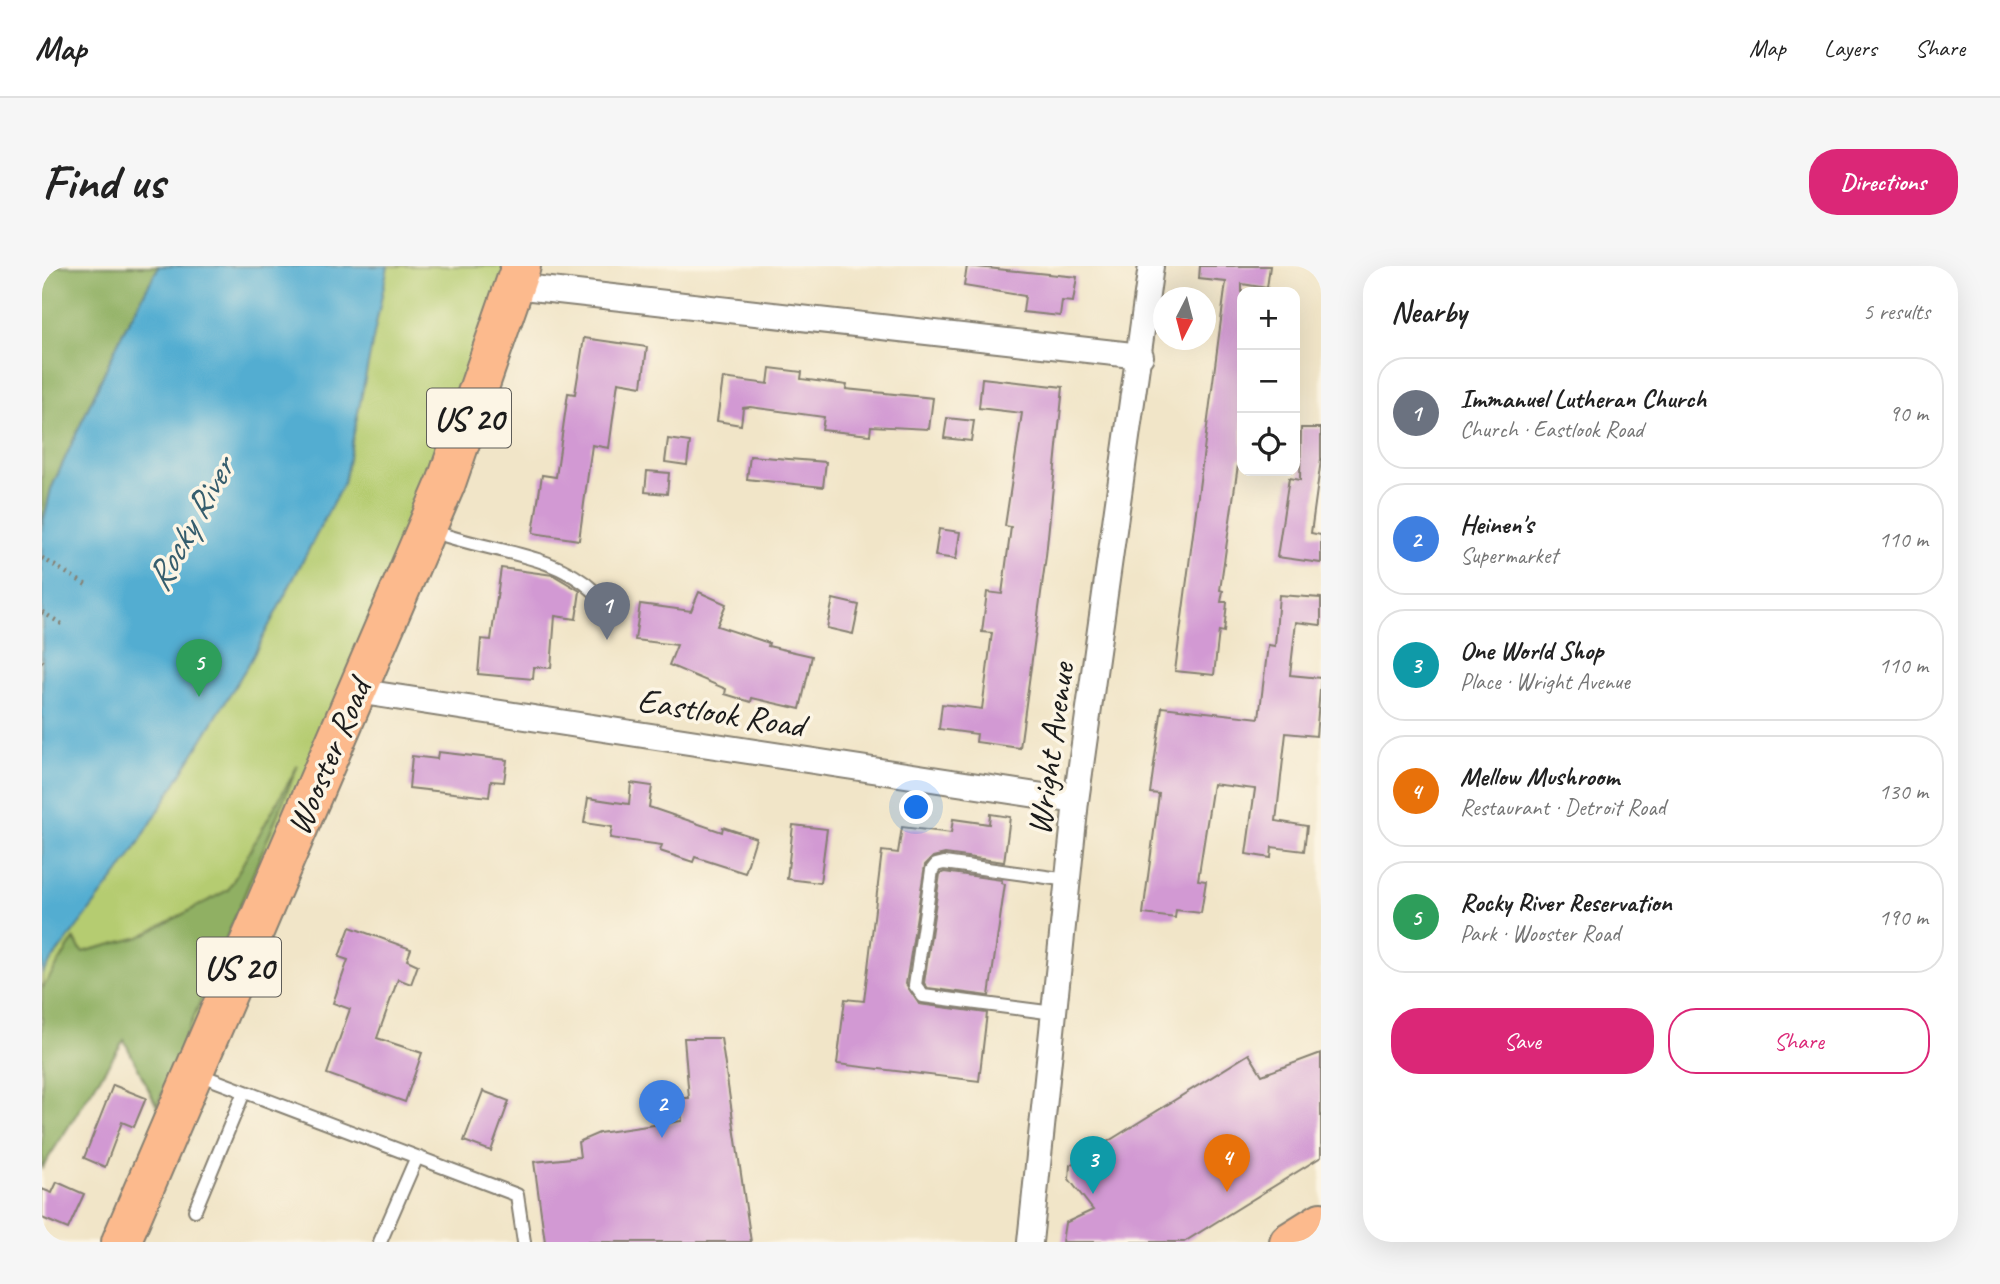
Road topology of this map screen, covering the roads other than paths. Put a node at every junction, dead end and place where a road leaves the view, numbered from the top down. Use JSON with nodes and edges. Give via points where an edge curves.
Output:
{"nodes":[{"id":1,"x":1151,"y":266,"type":"edge"},
{"id":2,"x":518,"y":276,"type":"edge"},
{"id":3,"x":1141,"y":356,"type":"junction"},
{"id":4,"x":427,"y":528,"type":"junction"},
{"id":5,"x":596,"y":592,"type":"dead end"},
{"id":6,"x":356,"y":691,"type":"junction"},
{"id":7,"x":1076,"y":801,"type":"junction"},
{"id":8,"x":1068,"y":880,"type":"junction"},
{"id":9,"x":1054,"y":1013,"type":"junction"},
{"id":10,"x":194,"y":1073,"type":"junction"},
{"id":11,"x":244,"y":1092,"type":"junction"},
{"id":12,"x":416,"y":1159,"type":"junction"},
{"id":13,"x":195,"y":1210,"type":"dead end"},
{"id":14,"x":1321,"y":1223,"type":"edge"},
{"id":15,"x":121,"y":1242,"type":"edge"},
{"id":16,"x":380,"y":1242,"type":"edge"},
{"id":17,"x":524,"y":1242,"type":"edge"},
{"id":18,"x":1030,"y":1242,"type":"edge"},
{"id":19,"x":1289,"y":1242,"type":"edge"}],
"edges":[{"from":1,"to":3,"type":"street","name":"Wright Avenue"},
{"from":2,"to":3,"type":"street"},
{"from":2,"to":4,"type":"main road","name":"Wooster Road","number":"US 20"},
{"from":3,"to":7,"type":"street","name":"Wright Avenue"},
{"from":4,"to":5,"type":"lane","via":[[471,545],[566,569]]},
{"from":4,"to":6,"type":"main road","name":"Wooster Road","number":"US 20"},
{"from":6,"to":7,"type":"street","name":"Eastlook Road"},
{"from":6,"to":10,"type":"main road","name":"Wooster Road","number":"US 20"},
{"from":7,"to":8,"type":"street","name":"Wright Avenue"},
{"from":8,"to":9,"type":"street","name":"Wright Avenue"},
{"from":8,"to":9,"type":"lane","via":[[936,864],[915,985],[923,996]]},
{"from":9,"to":18,"type":"street","name":"Wright Avenue"},
{"from":10,"to":11,"type":"lane"},
{"from":10,"to":15,"type":"main road","name":"Wooster Road","number":"US 20"},
{"from":11,"to":12,"type":"lane"},
{"from":11,"to":13,"type":"lane"},
{"from":12,"to":16,"type":"lane"},
{"from":12,"to":17,"type":"lane","via":[[517,1195]]},
{"from":14,"to":19,"type":"main road"}]}
